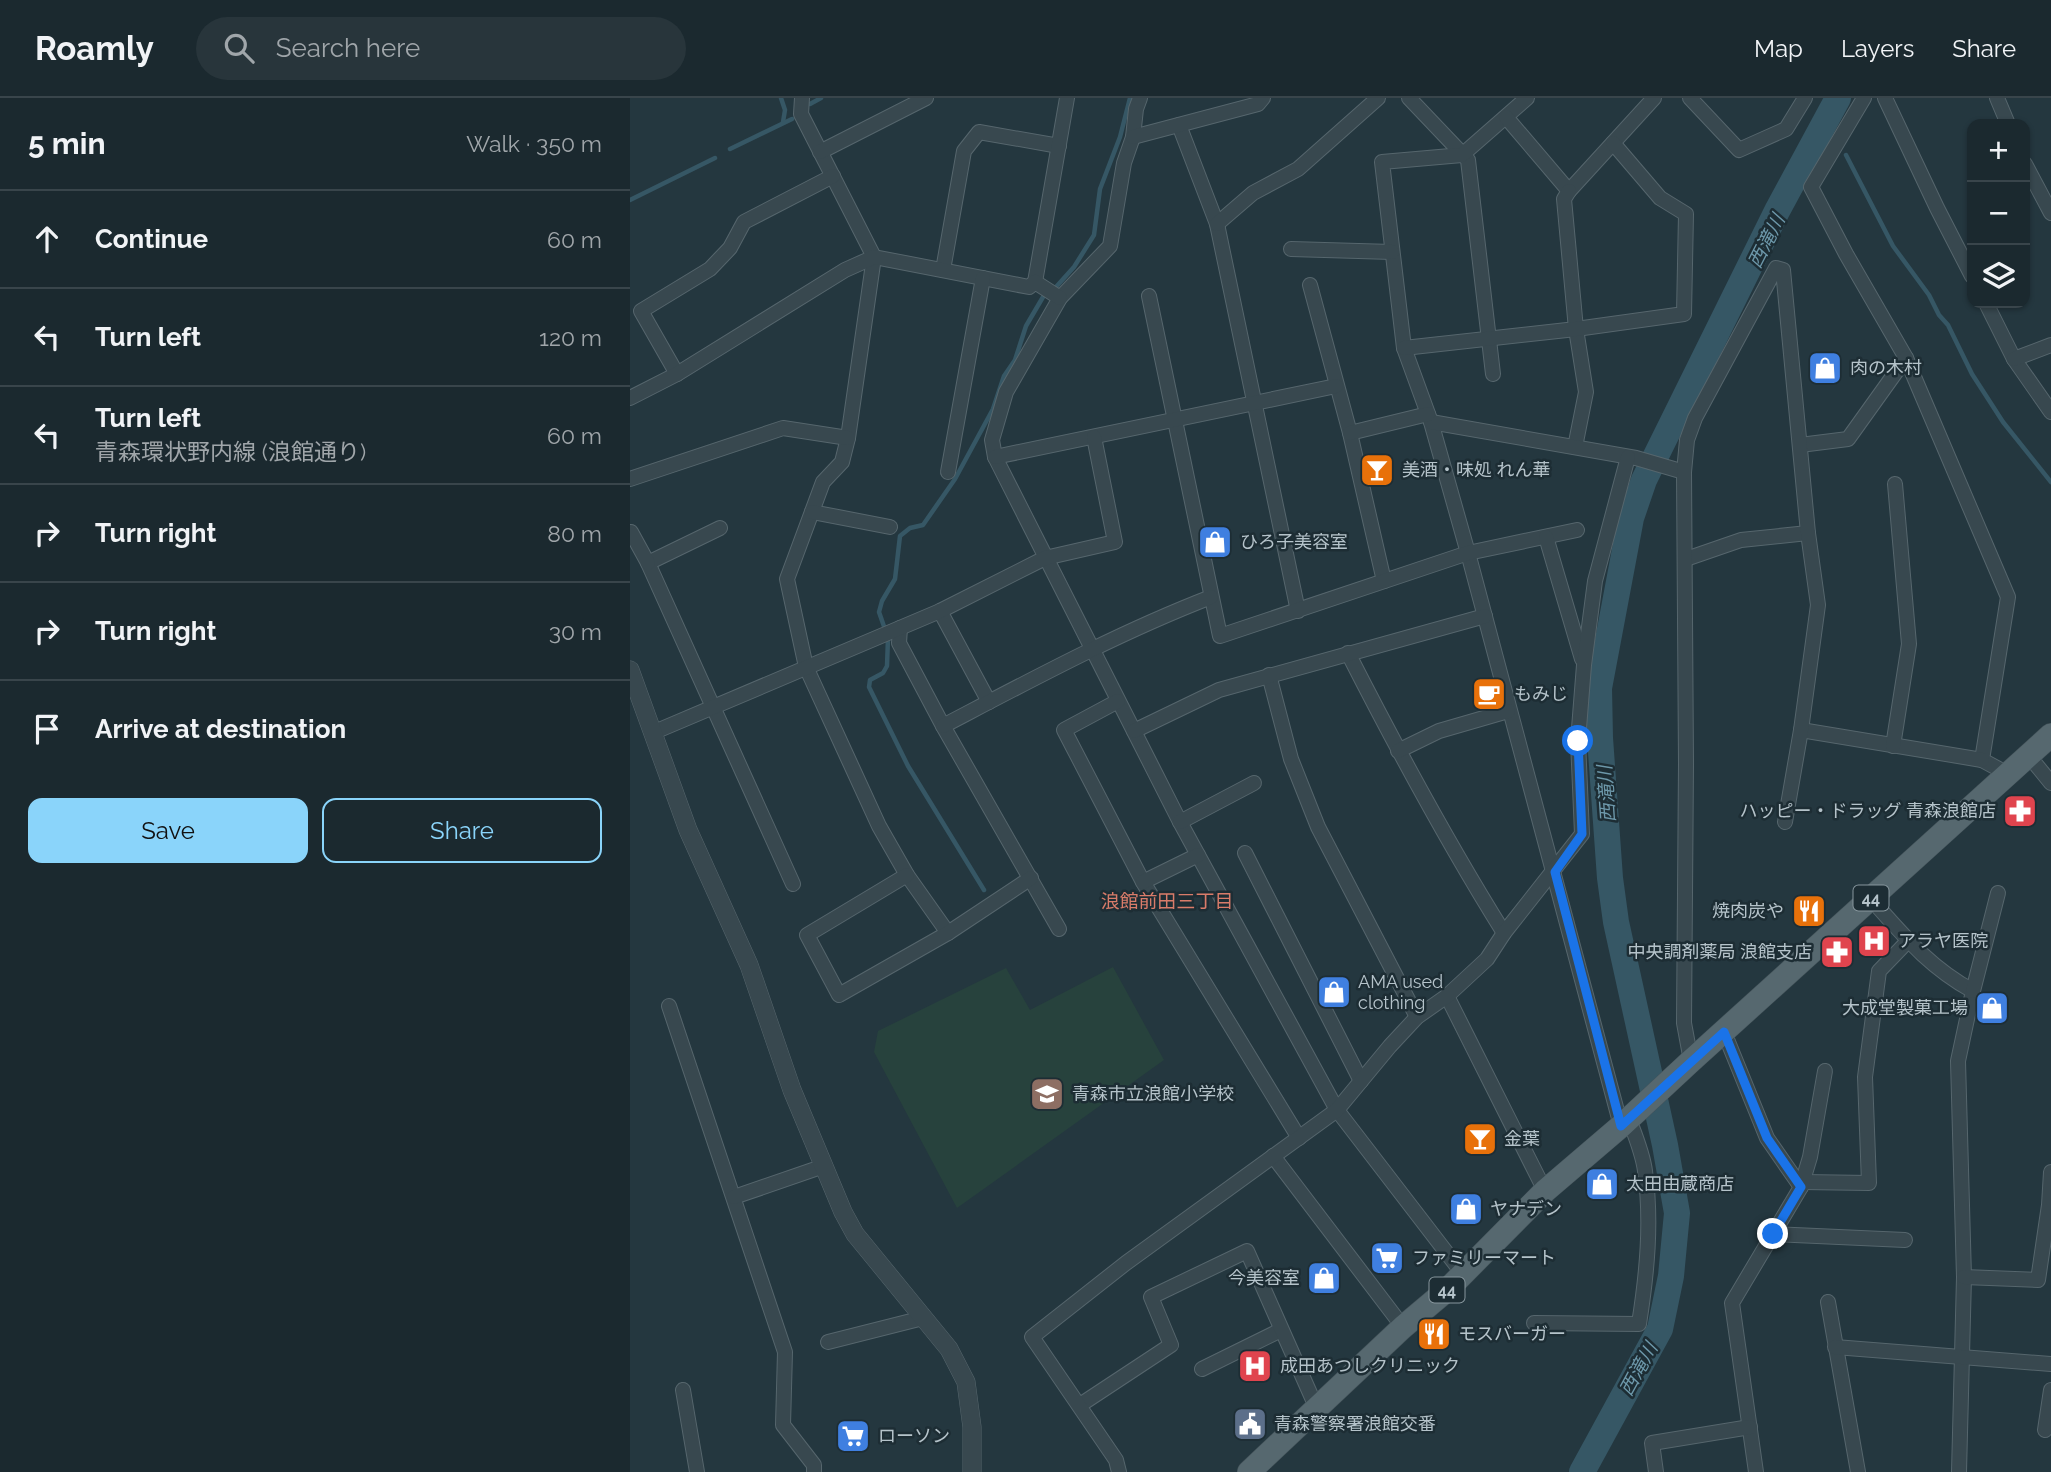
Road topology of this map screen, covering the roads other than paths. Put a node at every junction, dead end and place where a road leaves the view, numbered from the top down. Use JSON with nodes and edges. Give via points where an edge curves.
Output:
{"nodes":[{"id":1,"x":803,"y":98,"type":"edge"},
{"id":2,"x":926,"y":98,"type":"edge"},
{"id":3,"x":1067,"y":98,"type":"edge"},
{"id":4,"x":1140,"y":98,"type":"edge"},
{"id":5,"x":1263,"y":98,"type":"edge"},
{"id":6,"x":1378,"y":98,"type":"edge"},
{"id":7,"x":1409,"y":98,"type":"edge"},
{"id":8,"x":1527,"y":98,"type":"edge"},
{"id":9,"x":1654,"y":98,"type":"edge"},
{"id":10,"x":1690,"y":98,"type":"edge"},
{"id":11,"x":1805,"y":98,"type":"edge"},
{"id":12,"x":1864,"y":98,"type":"edge"},
{"id":13,"x":1885,"y":98,"type":"edge"},
{"id":14,"x":1997,"y":98,"type":"edge"},
{"id":15,"x":1506,"y":117,"type":"junction"},
{"id":16,"x":2006,"y":119,"type":"edge"},
{"id":17,"x":1179,"y":125,"type":"junction"},
{"id":18,"x":1133,"y":137,"type":"junction"},
{"id":19,"x":1613,"y":143,"type":"junction"},
{"id":20,"x":1059,"y":146,"type":"junction"},
{"id":21,"x":820,"y":152,"type":"junction"},
{"id":22,"x":1462,"y":155,"type":"junction"},
{"id":23,"x":2030,"y":174,"type":"edge"},
{"id":24,"x":833,"y":176,"type":"junction"},
{"id":25,"x":1569,"y":191,"type":"junction"},
{"id":26,"x":2051,"y":214,"type":"edge"},
{"id":27,"x":1217,"y":224,"type":"junction"},
{"id":28,"x":1291,"y":249,"type":"dead end"},
{"id":29,"x":1392,"y":252,"type":"junction"},
{"id":30,"x":874,"y":257,"type":"junction"},
{"id":31,"x":1967,"y":266,"type":"edge"},
{"id":32,"x":943,"y":270,"type":"junction"},
{"id":33,"x":983,"y":278,"type":"junction"},
{"id":34,"x":1035,"y":282,"type":"junction"},
{"id":35,"x":1310,"y":285,"type":"dead end"},
{"id":36,"x":1149,"y":296,"type":"dead end"},
{"id":37,"x":1060,"y":298,"type":"junction"},
{"id":38,"x":1988,"y":308,"type":"edge"},
{"id":39,"x":1576,"y":329,"type":"junction"},
{"id":40,"x":1489,"y":338,"type":"junction"},
{"id":41,"x":2051,"y":345,"type":"edge"},
{"id":42,"x":1404,"y":348,"type":"junction"},
{"id":43,"x":1906,"y":358,"type":"junction"},
{"id":44,"x":2014,"y":359,"type":"junction"},
{"id":45,"x":677,"y":374,"type":"junction"},
{"id":46,"x":1493,"y":374,"type":"dead end"},
{"id":47,"x":1336,"y":386,"type":"junction"},
{"id":48,"x":630,"y":398,"type":"edge"},
{"id":49,"x":1255,"y":403,"type":"junction"},
{"id":50,"x":2051,"y":412,"type":"edge"},
{"id":51,"x":1429,"y":418,"type":"junction"},
{"id":52,"x":1174,"y":421,"type":"junction"},
{"id":53,"x":1350,"y":433,"type":"junction"},
{"id":54,"x":1094,"y":437,"type":"junction"},
{"id":55,"x":848,"y":438,"type":"junction"},
{"id":56,"x":1800,"y":445,"type":"junction"},
{"id":57,"x":1575,"y":447,"type":"junction"},
{"id":58,"x":995,"y":457,"type":"junction"},
{"id":59,"x":1632,"y":458,"type":"junction"},
{"id":60,"x":948,"y":472,"type":"dead end"},
{"id":61,"x":1684,"y":472,"type":"junction"},
{"id":62,"x":630,"y":479,"type":"edge"},
{"id":63,"x":1895,"y":484,"type":"dead end"},
{"id":64,"x":812,"y":512,"type":"junction"},
{"id":65,"x":890,"y":527,"type":"dead end"},
{"id":66,"x":720,"y":528,"type":"dead end"},
{"id":67,"x":1577,"y":530,"type":"dead end"},
{"id":68,"x":631,"y":532,"type":"edge"},
{"id":69,"x":1808,"y":533,"type":"junction"},
{"id":70,"x":1546,"y":537,"type":"junction"},
{"id":71,"x":1468,"y":553,"type":"junction"},
{"id":72,"x":1045,"y":558,"type":"junction"},
{"id":73,"x":1686,"y":559,"type":"junction"},
{"id":74,"x":648,"y":563,"type":"junction"},
{"id":75,"x":1384,"y":581,"type":"junction"},
{"id":76,"x":1210,"y":597,"type":"junction"},
{"id":77,"x":940,"y":611,"type":"junction"},
{"id":78,"x":1298,"y":611,"type":"junction"},
{"id":79,"x":1485,"y":616,"type":"junction"},
{"id":80,"x":891,"y":631,"type":"junction"},
{"id":81,"x":1091,"y":650,"type":"junction"},
{"id":82,"x":1348,"y":653,"type":"junction"},
{"id":83,"x":1584,"y":665,"type":"junction"},
{"id":84,"x":806,"y":667,"type":"junction"},
{"id":85,"x":630,"y":670,"type":"edge"},
{"id":86,"x":1269,"y":675,"type":"junction"},
{"id":87,"x":1118,"y":701,"type":"junction"},
{"id":88,"x":989,"y":702,"type":"junction"},
{"id":89,"x":713,"y":708,"type":"junction"},
{"id":90,"x":1508,"y":711,"type":"junction"},
{"id":91,"x":943,"y":726,"type":"junction"},
{"id":92,"x":1801,"y":730,"type":"junction"},
{"id":93,"x":1134,"y":731,"type":"junction"},
{"id":94,"x":652,"y":733,"type":"junction"},
{"id":95,"x":2051,"y":735,"type":"edge"},
{"id":96,"x":1893,"y":746,"type":"junction"},
{"id":97,"x":1398,"y":751,"type":"junction"},
{"id":98,"x":2029,"y":755,"type":"junction"},
{"id":99,"x":1982,"y":760,"type":"junction"},
{"id":100,"x":2008,"y":774,"type":"junction"},
{"id":101,"x":1254,"y":783,"type":"dead end"},
{"id":102,"x":2051,"y":783,"type":"edge"},
{"id":103,"x":1180,"y":822,"type":"junction"},
{"id":104,"x":1785,"y":822,"type":"dead end"},
{"id":105,"x":1245,"y":853,"type":"dead end"},
{"id":106,"x":1198,"y":855,"type":"junction"},
{"id":107,"x":1555,"y":872,"type":"junction"},
{"id":108,"x":907,"y":875,"type":"junction"},
{"id":109,"x":1031,"y":878,"type":"junction"},
{"id":110,"x":1143,"y":882,"type":"junction"},
{"id":111,"x":793,"y":884,"type":"dead end"},
{"id":112,"x":1998,"y":893,"type":"dead end"},
{"id":113,"x":1871,"y":899,"type":"junction"},
{"id":114,"x":1059,"y":929,"type":"dead end"},
{"id":115,"x":948,"y":933,"type":"junction"},
{"id":116,"x":1504,"y":933,"type":"junction"},
{"id":117,"x":1908,"y":941,"type":"junction"},
{"id":118,"x":1973,"y":991,"type":"junction"},
{"id":119,"x":1447,"y":996,"type":"junction"},
{"id":120,"x":669,"y":1006,"type":"dead end"},
{"id":121,"x":1417,"y":1017,"type":"junction"},
{"id":122,"x":1724,"y":1032,"type":"junction"},
{"id":123,"x":1691,"y":1061,"type":"junction"},
{"id":124,"x":1825,"y":1071,"type":"dead end"},
{"id":125,"x":1362,"y":1081,"type":"junction"},
{"id":126,"x":1337,"y":1110,"type":"junction"},
{"id":127,"x":1631,"y":1117,"type":"junction"},
{"id":128,"x":1298,"y":1138,"type":"junction"},
{"id":129,"x":1273,"y":1156,"type":"junction"},
{"id":130,"x":824,"y":1166,"type":"junction"},
{"id":131,"x":2051,"y":1172,"type":"edge"},
{"id":132,"x":1802,"y":1184,"type":"junction"},
{"id":133,"x":1545,"y":1191,"type":"junction"},
{"id":134,"x":734,"y":1197,"type":"junction"},
{"id":135,"x":1773,"y":1234,"type":"junction"},
{"id":136,"x":1905,"y":1240,"type":"dead end"},
{"id":137,"x":1463,"y":1274,"type":"junction"},
{"id":138,"x":1964,"y":1277,"type":"junction"},
{"id":139,"x":1828,"y":1302,"type":"dead end"},
{"id":140,"x":923,"y":1318,"type":"junction"},
{"id":141,"x":1534,"y":1323,"type":"dead end"},
{"id":142,"x":1403,"y":1327,"type":"junction"},
{"id":143,"x":1281,"y":1330,"type":"junction"},
{"id":144,"x":828,"y":1342,"type":"dead end"},
{"id":145,"x":1835,"y":1347,"type":"junction"},
{"id":146,"x":1962,"y":1359,"type":"junction"},
{"id":147,"x":2051,"y":1364,"type":"edge"},
{"id":148,"x":1202,"y":1369,"type":"dead end"},
{"id":149,"x":683,"y":1390,"type":"dead end"},
{"id":150,"x":2051,"y":1390,"type":"edge"},
{"id":151,"x":1080,"y":1405,"type":"junction"},
{"id":152,"x":1317,"y":1409,"type":"junction"},
{"id":153,"x":1750,"y":1427,"type":"junction"},
{"id":154,"x":2045,"y":1430,"type":"dead end"},
{"id":155,"x":697,"y":1472,"type":"edge"},
{"id":156,"x":814,"y":1472,"type":"edge"},
{"id":157,"x":972,"y":1472,"type":"edge"},
{"id":158,"x":1119,"y":1472,"type":"edge"},
{"id":159,"x":1249,"y":1472,"type":"edge"},
{"id":160,"x":1656,"y":1472,"type":"edge"},
{"id":161,"x":1756,"y":1472,"type":"edge"},
{"id":162,"x":1858,"y":1472,"type":"edge"},
{"id":163,"x":1959,"y":1472,"type":"edge"}],
"edges":[{"from":1,"to":21,"type":"street","via":[[801,114]]},
{"from":2,"to":21,"type":"street"},
{"from":3,"to":20,"type":"street"},
{"from":4,"to":18,"type":"street"},
{"from":5,"to":17,"type":"street"},
{"from":6,"to":27,"type":"street","via":[[1298,169],[1254,193]]},
{"from":7,"to":22,"type":"street"},
{"from":8,"to":15,"type":"street"},
{"from":9,"to":19,"type":"street"},
{"from":10,"to":11,"type":"street","via":[[1739,150],[1786,129]]},
{"from":12,"to":43,"type":"street","via":[[1811,187]]},
{"from":13,"to":31,"type":"street"},
{"from":14,"to":16,"type":"street"},
{"from":15,"to":22,"type":"street"},
{"from":15,"to":25,"type":"street"},
{"from":17,"to":18,"type":"street"},
{"from":17,"to":27,"type":"street"},
{"from":18,"to":37,"type":"street","via":[[1110,246]]},
{"from":19,"to":25,"type":"street"},
{"from":19,"to":39,"type":"street","via":[[1660,198],[1686,214],[1684,314]]},
{"from":20,"to":32,"type":"street","via":[[979,132],[964,151]]},
{"from":20,"to":34,"type":"street"},
{"from":21,"to":24,"type":"street"},
{"from":22,"to":29,"type":"street","via":[[1382,162]]},
{"from":22,"to":40,"type":"street","via":[[1468,160]]},
{"from":23,"to":26,"type":"street"},
{"from":24,"to":30,"type":"street"},
{"from":24,"to":45,"type":"street","via":[[744,222],[730,248],[710,269],[641,311]]},
{"from":25,"to":39,"type":"street","via":[[1564,199]]},
{"from":27,"to":49,"type":"street"},
{"from":28,"to":29,"type":"street"},
{"from":29,"to":42,"type":"street"},
{"from":30,"to":32,"type":"street"},
{"from":30,"to":45,"type":"street","via":[[845,270]]},
{"from":30,"to":55,"type":"street"},
{"from":32,"to":33,"type":"street"},
{"from":33,"to":34,"type":"street","via":[[1029,287]]},
{"from":33,"to":60,"type":"street"},
{"from":34,"to":37,"type":"street"},
{"from":35,"to":47,"type":"street"},
{"from":36,"to":52,"type":"street"},
{"from":37,"to":58,"type":"street","via":[[1006,392],[992,440]]},
{"from":38,"to":44,"type":"street"},
{"from":39,"to":40,"type":"street"},
{"from":39,"to":57,"type":"street","via":[[1586,391]]},
{"from":40,"to":42,"type":"street"},
{"from":40,"to":46,"type":"street"},
{"from":41,"to":44,"type":"street"},
{"from":42,"to":51,"type":"street"},
{"from":43,"to":56,"type":"street","via":[[1848,439]]},
{"from":43,"to":99,"type":"street","via":[[2008,597]]},
{"from":44,"to":50,"type":"street"},
{"from":45,"to":48,"type":"street"},
{"from":47,"to":49,"type":"street"},
{"from":47,"to":53,"type":"street"},
{"from":49,"to":52,"type":"street"},
{"from":49,"to":78,"type":"street"},
{"from":51,"to":53,"type":"street"},
{"from":51,"to":57,"type":"street"},
{"from":51,"to":71,"type":"street"},
{"from":52,"to":54,"type":"street"},
{"from":52,"to":76,"type":"street"},
{"from":53,"to":75,"type":"street"},
{"from":54,"to":58,"type":"street"},
{"from":54,"to":72,"type":"street","via":[[1115,542]]},
{"from":55,"to":62,"type":"street","via":[[783,428]]},
{"from":55,"to":64,"type":"street","via":[[842,461],[823,482]]},
{"from":56,"to":61,"type":"street","via":[[1783,270],[1776,268],[1695,418]]},
{"from":56,"to":69,"type":"street"},
{"from":57,"to":59,"type":"street"},
{"from":58,"to":72,"type":"street"},
{"from":59,"to":61,"type":"street"},
{"from":59,"to":83,"type":"street","via":[[1595,580]]},
{"from":61,"to":73,"type":"street"},
{"from":63,"to":96,"type":"street","via":[[1909,643]]},
{"from":64,"to":65,"type":"street"},
{"from":64,"to":84,"type":"street","via":[[787,579]]},
{"from":66,"to":74,"type":"street"},
{"from":67,"to":70,"type":"street"},
{"from":68,"to":74,"type":"street"},
{"from":69,"to":73,"type":"street","via":[[1741,540]]},
{"from":69,"to":92,"type":"street","via":[[1818,605]]},
{"from":70,"to":71,"type":"street"},
{"from":70,"to":83,"type":"street"},
{"from":71,"to":75,"type":"street"},
{"from":71,"to":79,"type":"street"},
{"from":72,"to":77,"type":"street"},
{"from":72,"to":81,"type":"street"},
{"from":73,"to":123,"type":"street","via":[[1684,1023]]},
{"from":74,"to":89,"type":"street"},
{"from":75,"to":78,"type":"street"},
{"from":76,"to":78,"type":"street","via":[[1220,636]]},
{"from":76,"to":81,"type":"street"},
{"from":77,"to":80,"type":"street"},
{"from":77,"to":88,"type":"street"},
{"from":79,"to":82,"type":"street"},
{"from":79,"to":90,"type":"street"},
{"from":80,"to":84,"type":"street"},
{"from":80,"to":91,"type":"street"},
{"from":81,"to":87,"type":"street"},
{"from":81,"to":88,"type":"street"},
{"from":82,"to":86,"type":"street"},
{"from":82,"to":97,"type":"street"},
{"from":83,"to":107,"type":"street","via":[[1578,741],[1582,834]]},
{"from":84,"to":89,"type":"street"},
{"from":84,"to":108,"type":"street"},
{"from":85,"to":94,"type":"street"},
{"from":86,"to":93,"type":"street","via":[[1219,690]]},
{"from":86,"to":121,"type":"street","via":[[1291,759],[1318,827]]},
{"from":87,"to":93,"type":"street"},
{"from":87,"to":110,"type":"street","via":[[1064,730]]},
{"from":88,"to":91,"type":"street"},
{"from":89,"to":94,"type":"street"},
{"from":89,"to":111,"type":"street"},
{"from":90,"to":97,"type":"street","via":[[1439,731]]},
{"from":90,"to":107,"type":"street"},
{"from":91,"to":109,"type":"street"},
{"from":92,"to":96,"type":"street"},
{"from":92,"to":104,"type":"street"},
{"from":93,"to":103,"type":"street"},
{"from":94,"to":130,"type":"street","via":[[688,830],[749,965]]},
{"from":95,"to":98,"type":"main road","number":"44"},
{"from":96,"to":99,"type":"street"},
{"from":97,"to":116,"type":"street"},
{"from":98,"to":100,"type":"main road","number":"44"},
{"from":98,"to":102,"type":"street"},
{"from":99,"to":100,"type":"street"},
{"from":100,"to":113,"type":"main road","number":"44"},
{"from":101,"to":103,"type":"street"},
{"from":103,"to":106,"type":"street"},
{"from":105,"to":125,"type":"street"},
{"from":106,"to":110,"type":"street"},
{"from":106,"to":126,"type":"street"},
{"from":107,"to":116,"type":"street"},
{"from":107,"to":127,"type":"street"},
{"from":108,"to":115,"type":"street"},
{"from":108,"to":115,"type":"street","via":[[807,935],[839,995]]},
{"from":109,"to":114,"type":"street"},
{"from":109,"to":115,"type":"street"},
{"from":110,"to":128,"type":"street"},
{"from":112,"to":118,"type":"street"},
{"from":113,"to":117,"type":"street"},
{"from":113,"to":122,"type":"main road","number":"44"},
{"from":116,"to":119,"type":"street","via":[[1487,959]]},
{"from":117,"to":118,"type":"street","via":[[1948,978]]},
{"from":117,"to":132,"type":"street","via":[[1879,971],[1865,1077],[1869,1183]]},
{"from":118,"to":138,"type":"street","via":[[1958,1061]]},
{"from":119,"to":121,"type":"street"},
{"from":119,"to":133,"type":"street"},
{"from":120,"to":134,"type":"street"},
{"from":121,"to":125,"type":"street"},
{"from":122,"to":123,"type":"main road","number":"44"},
{"from":122,"to":132,"type":"street","via":[[1767,1138]]},
{"from":123,"to":127,"type":"main road","number":"44"},
{"from":124,"to":132,"type":"street"},
{"from":125,"to":126,"type":"street"},
{"from":126,"to":128,"type":"street"},
{"from":126,"to":137,"type":"street"},
{"from":127,"to":133,"type":"main road","number":"44"},
{"from":127,"to":141,"type":"street","via":[[1645,1169],[1649,1222],[1639,1324]]},
{"from":128,"to":129,"type":"street"},
{"from":129,"to":142,"type":"street"},
{"from":129,"to":151,"type":"street","via":[[1032,1337]]},
{"from":130,"to":134,"type":"street"},
{"from":130,"to":140,"type":"street","via":[[855,1234]]},
{"from":131,"to":138,"type":"street","via":[[2038,1280]]},
{"from":132,"to":135,"type":"street"},
{"from":133,"to":137,"type":"main road","number":"44"},
{"from":134,"to":156,"type":"street","via":[[785,1352],[783,1425],[814,1465]]},
{"from":135,"to":136,"type":"street"},
{"from":135,"to":153,"type":"street","via":[[1732,1303]]},
{"from":137,"to":142,"type":"main road","number":"44"},
{"from":138,"to":146,"type":"street"},
{"from":139,"to":145,"type":"street"},
{"from":140,"to":144,"type":"street"},
{"from":140,"to":157,"type":"street","via":[[949,1349],[967,1382]]},
{"from":142,"to":152,"type":"main road","number":"44"},
{"from":143,"to":148,"type":"street"},
{"from":143,"to":151,"type":"street","via":[[1247,1251],[1151,1297],[1171,1345]]},
{"from":143,"to":152,"type":"street"},
{"from":145,"to":146,"type":"street"},
{"from":145,"to":162,"type":"street"},
{"from":146,"to":147,"type":"street"},
{"from":146,"to":163,"type":"street"},
{"from":149,"to":155,"type":"street"},
{"from":150,"to":154,"type":"street"},
{"from":151,"to":158,"type":"street"},
{"from":152,"to":159,"type":"main road","number":"44"},
{"from":153,"to":160,"type":"street","via":[[1652,1443]]},
{"from":153,"to":161,"type":"street"}]}
